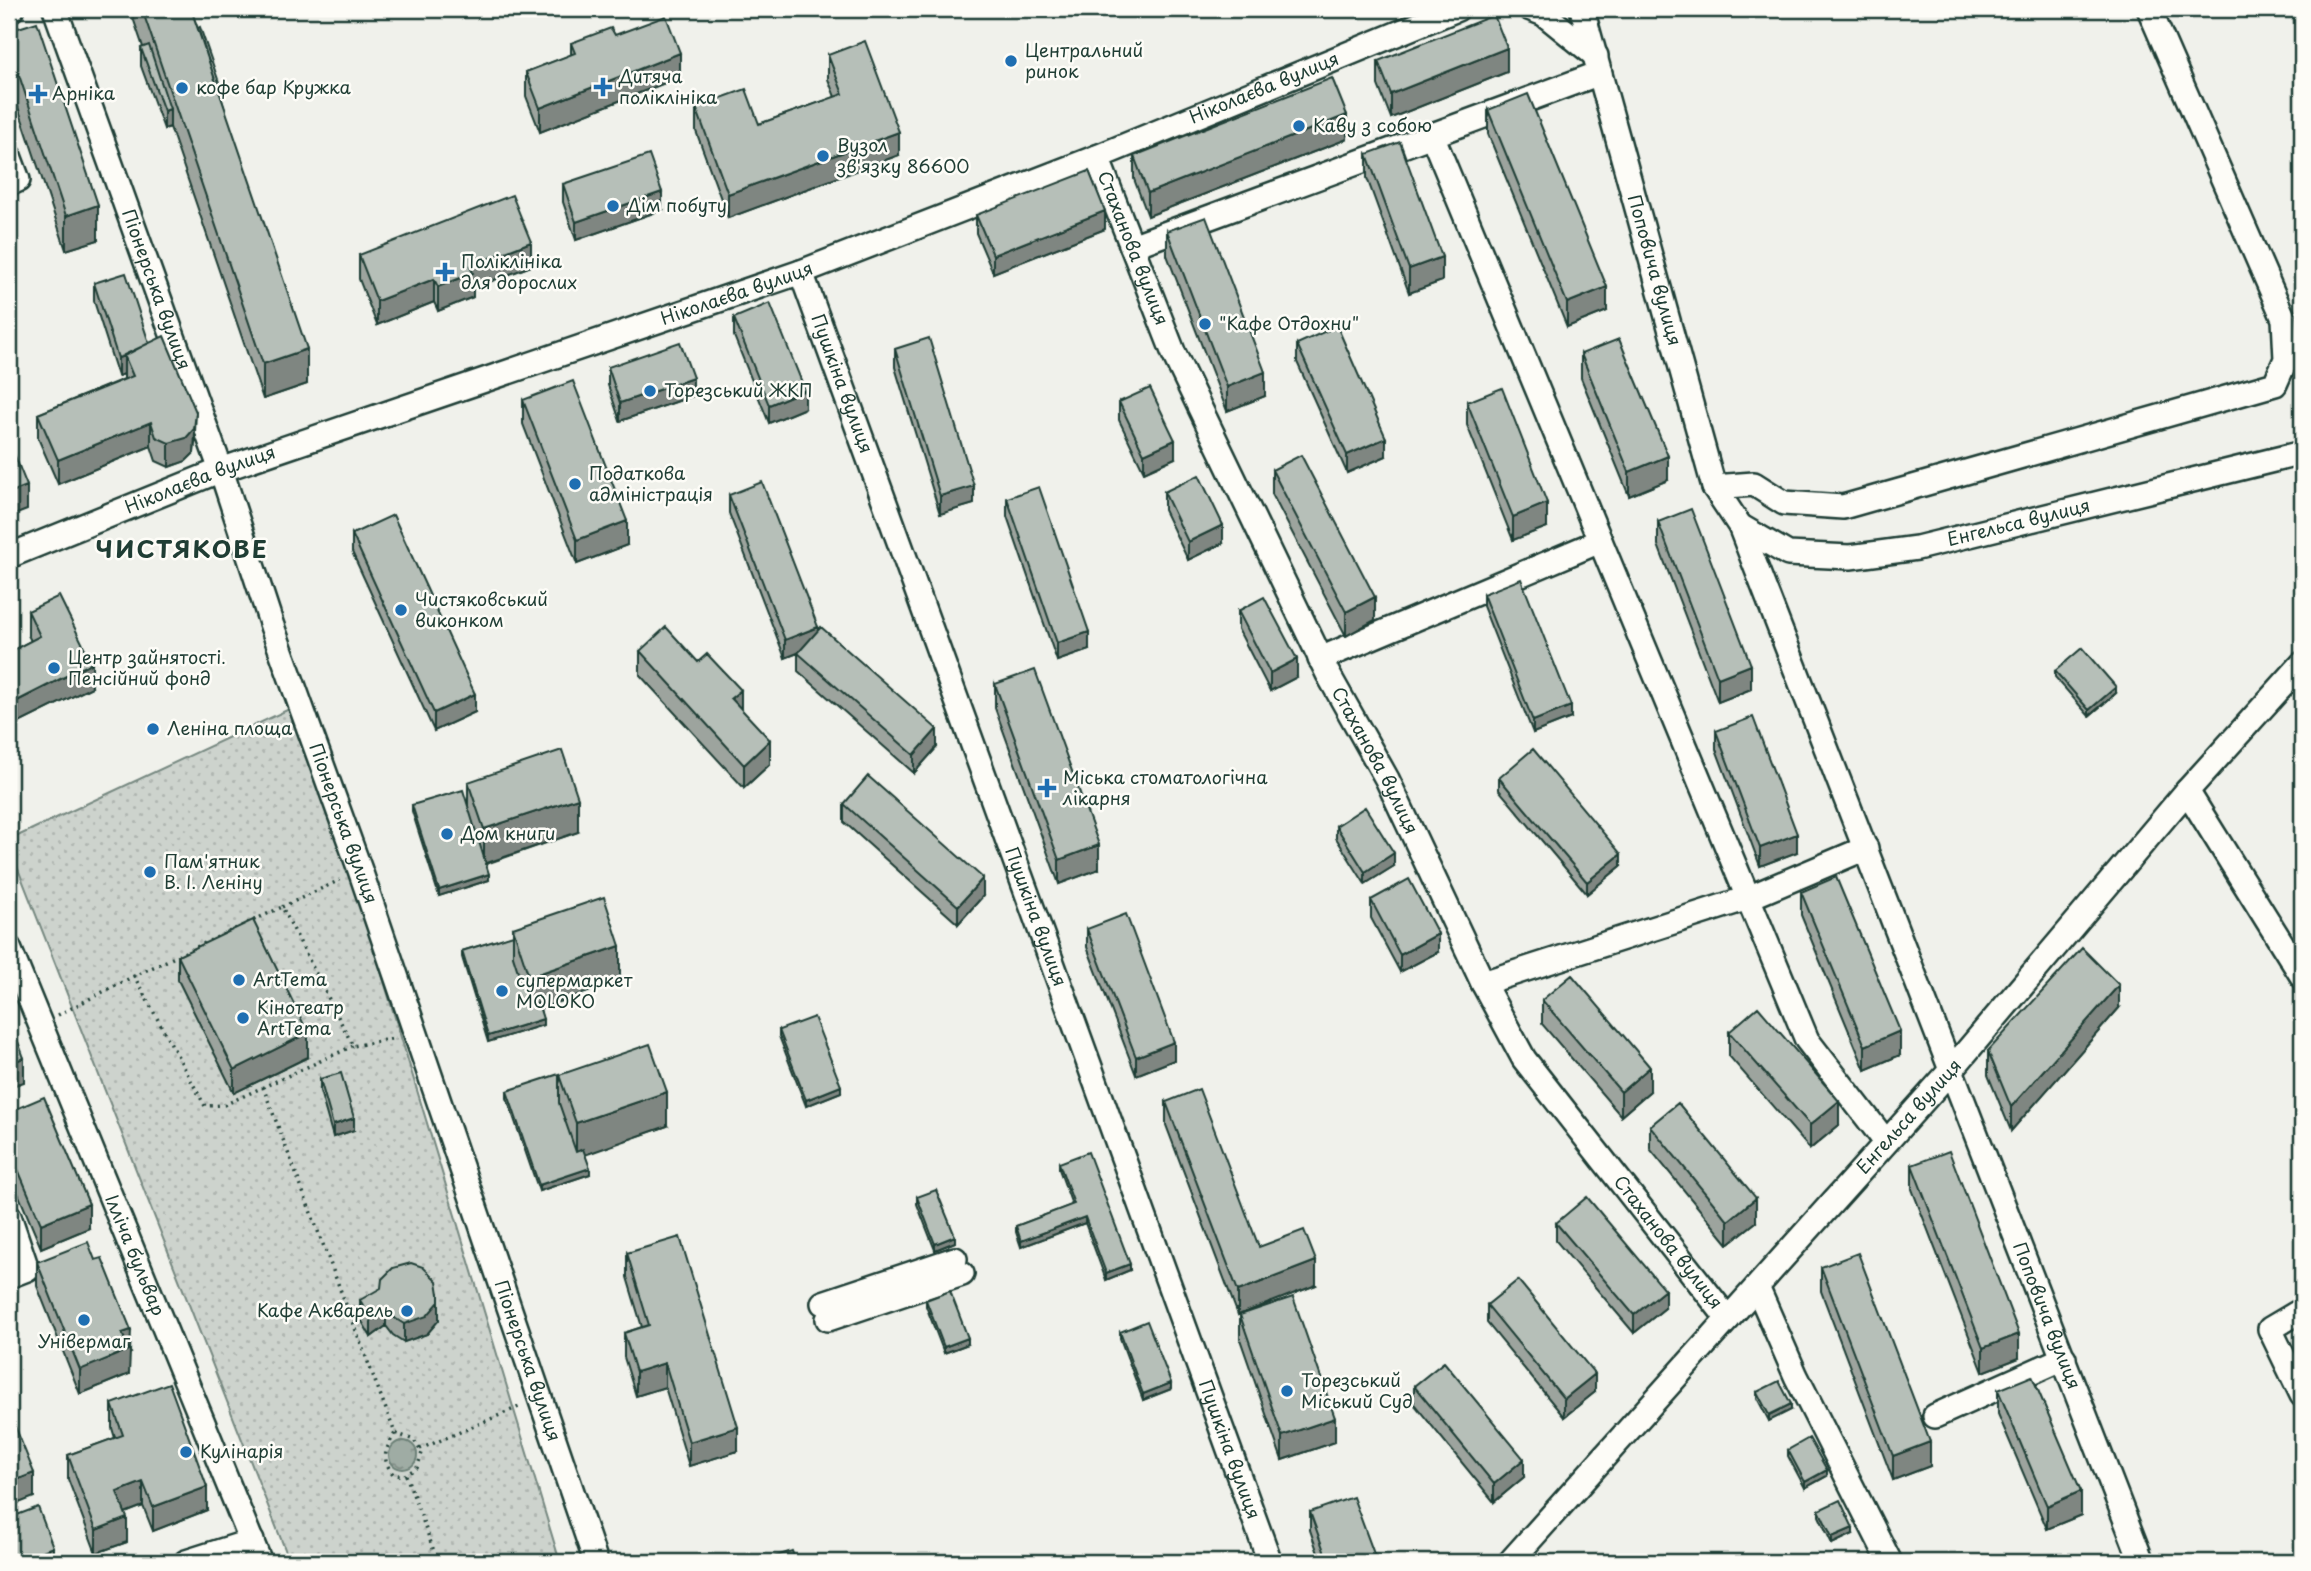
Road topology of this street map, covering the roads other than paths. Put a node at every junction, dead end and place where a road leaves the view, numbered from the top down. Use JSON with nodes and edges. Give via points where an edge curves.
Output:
{"nodes":[{"id":1,"x":55,"y":9,"type":"edge"},
{"id":2,"x":1457,"y":9,"type":"edge"},
{"id":3,"x":1531,"y":9,"type":"edge"},
{"id":4,"x":1582,"y":9,"type":"edge"},
{"id":5,"x":2149,"y":9,"type":"edge"},
{"id":6,"x":1598,"y":64,"type":"junction"},
{"id":7,"x":1432,"y":135,"type":"junction"},
{"id":8,"x":9,"y":156,"type":"edge"},
{"id":9,"x":1097,"y":157,"type":"junction"},
{"id":10,"x":9,"y":184,"type":"edge"},
{"id":11,"x":1132,"y":246,"type":"junction"},
{"id":12,"x":801,"y":272,"type":"junction"},
{"id":13,"x":2284,"y":319,"type":"junction"},
{"id":14,"x":2302,"y":334,"type":"edge"},
{"id":15,"x":2302,"y":453,"type":"edge"},
{"id":16,"x":221,"y":471,"type":"junction"},
{"id":17,"x":1714,"y":487,"type":"junction"},
{"id":18,"x":1740,"y":526,"type":"junction"},
{"id":19,"x":1600,"y":541,"type":"junction"},
{"id":20,"x":9,"y":556,"type":"edge"},
{"id":21,"x":1320,"y":659,"type":"junction"},
{"id":22,"x":2302,"y":664,"type":"edge"},
{"id":23,"x":2187,"y":791,"type":"junction"},
{"id":24,"x":1866,"y":848,"type":"junction"},
{"id":25,"x":1748,"y":898,"type":"junction"},
{"id":26,"x":9,"y":948,"type":"edge"},
{"id":27,"x":2302,"y":976,"type":"edge"},
{"id":28,"x":1483,"y":983,"type":"junction"},
{"id":29,"x":1952,"y":1069,"type":"junction"},
{"id":30,"x":1886,"y":1142,"type":"junction"},
{"id":31,"x":9,"y":1216,"type":"edge"},
{"id":32,"x":959,"y":1267,"type":"dead end"},
{"id":33,"x":9,"y":1276,"type":"edge"},
{"id":34,"x":1757,"y":1287,"type":"junction"},
{"id":35,"x":2302,"y":1310,"type":"edge"},
{"id":36,"x":826,"y":1311,"type":"dead end"},
{"id":37,"x":1728,"y":1320,"type":"junction"},
{"id":38,"x":2064,"y":1358,"type":"junction"},
{"id":39,"x":2302,"y":1395,"type":"edge"},
{"id":40,"x":1935,"y":1416,"type":"dead end"},
{"id":41,"x":256,"y":1552,"type":"edge"},
{"id":42,"x":1515,"y":1560,"type":"edge"},
{"id":43,"x":186,"y":1562,"type":"edge"},
{"id":44,"x":596,"y":1562,"type":"edge"},
{"id":45,"x":1270,"y":1562,"type":"edge"},
{"id":46,"x":1890,"y":1562,"type":"edge"},
{"id":47,"x":2142,"y":1562,"type":"edge"}],
"edges":[{"from":1,"to":16,"type":"street","name":"Піонерська вулиця"},
{"from":2,"to":9,"type":"street","name":"Ніколаєва вулиця"},
{"from":3,"to":6,"type":"street","via":[[1544,14]]},
{"from":4,"to":6,"type":"street","name":"Поповича вулиця"},
{"from":5,"to":13,"type":"street"},
{"from":6,"to":7,"type":"street"},
{"from":6,"to":17,"type":"street","name":"Поповича вулиця"},
{"from":7,"to":11,"type":"street"},
{"from":7,"to":19,"type":"street"},
{"from":8,"to":10,"type":"street","via":[[18,180]]},
{"from":9,"to":11,"type":"street","name":"Стаханова вулиця"},
{"from":9,"to":12,"type":"street","name":"Ніколаєва вулиця"},
{"from":11,"to":21,"type":"street","name":"Стаханова вулиця","via":[[1174,354]]},
{"from":12,"to":16,"type":"street","name":"Ніколаєва вулиця"},
{"from":12,"to":45,"type":"street","name":"Пушкіна вулиця"},
{"from":13,"to":14,"type":"street"},
{"from":13,"to":17,"type":"street","via":[[2286,359],[2275,384],[1843,507],[1784,503],[1754,484]]},
{"from":15,"to":18,"type":"street","name":"Енгельса вулиця","via":[[1917,548],[1850,557],[1788,554]]},
{"from":16,"to":20,"type":"street","name":"Ніколаєва вулиця"},
{"from":16,"to":44,"type":"street","name":"Піонерська вулиця"},
{"from":17,"to":18,"type":"street","name":"Поповича вулиця"},
{"from":18,"to":24,"type":"street","name":"Поповича вулиця"},
{"from":19,"to":21,"type":"street"},
{"from":19,"to":25,"type":"street"},
{"from":21,"to":28,"type":"street","name":"Стаханова вулиця","via":[[1387,779]]},
{"from":22,"to":23,"type":"street","name":"Енгельса вулиця"},
{"from":23,"to":27,"type":"street"},
{"from":23,"to":29,"type":"street","name":"Енгельса вулиця"},
{"from":24,"to":25,"type":"street"},
{"from":24,"to":29,"type":"street","name":"Поповича вулиця"},
{"from":25,"to":28,"type":"street"},
{"from":25,"to":30,"type":"street","via":[[1807,1040]]},
{"from":26,"to":41,"type":"street","name":"Ілліча бульвар"},
{"from":28,"to":37,"type":"street","name":"Стаханова вулиця","via":[[1524,1059]]},
{"from":29,"to":30,"type":"street","name":"Енгельса вулиця"},
{"from":29,"to":38,"type":"street","name":"Поповича вулиця"},
{"from":30,"to":34,"type":"street","name":"Енгельса вулиця"},
{"from":31,"to":33,"type":"street","via":[[27,1269]]},
{"from":32,"to":36,"type":"street"},
{"from":34,"to":37,"type":"street","name":"Енгельса вулиця"},
{"from":34,"to":46,"type":"street","via":[[1796,1376]]},
{"from":35,"to":39,"type":"street","via":[[2270,1329]]},
{"from":37,"to":42,"type":"street","name":"Енгельса вулиця"},
{"from":38,"to":40,"type":"street"},
{"from":38,"to":47,"type":"street","name":"Поповича вулиця"},
{"from":41,"to":43,"type":"street"}]}
